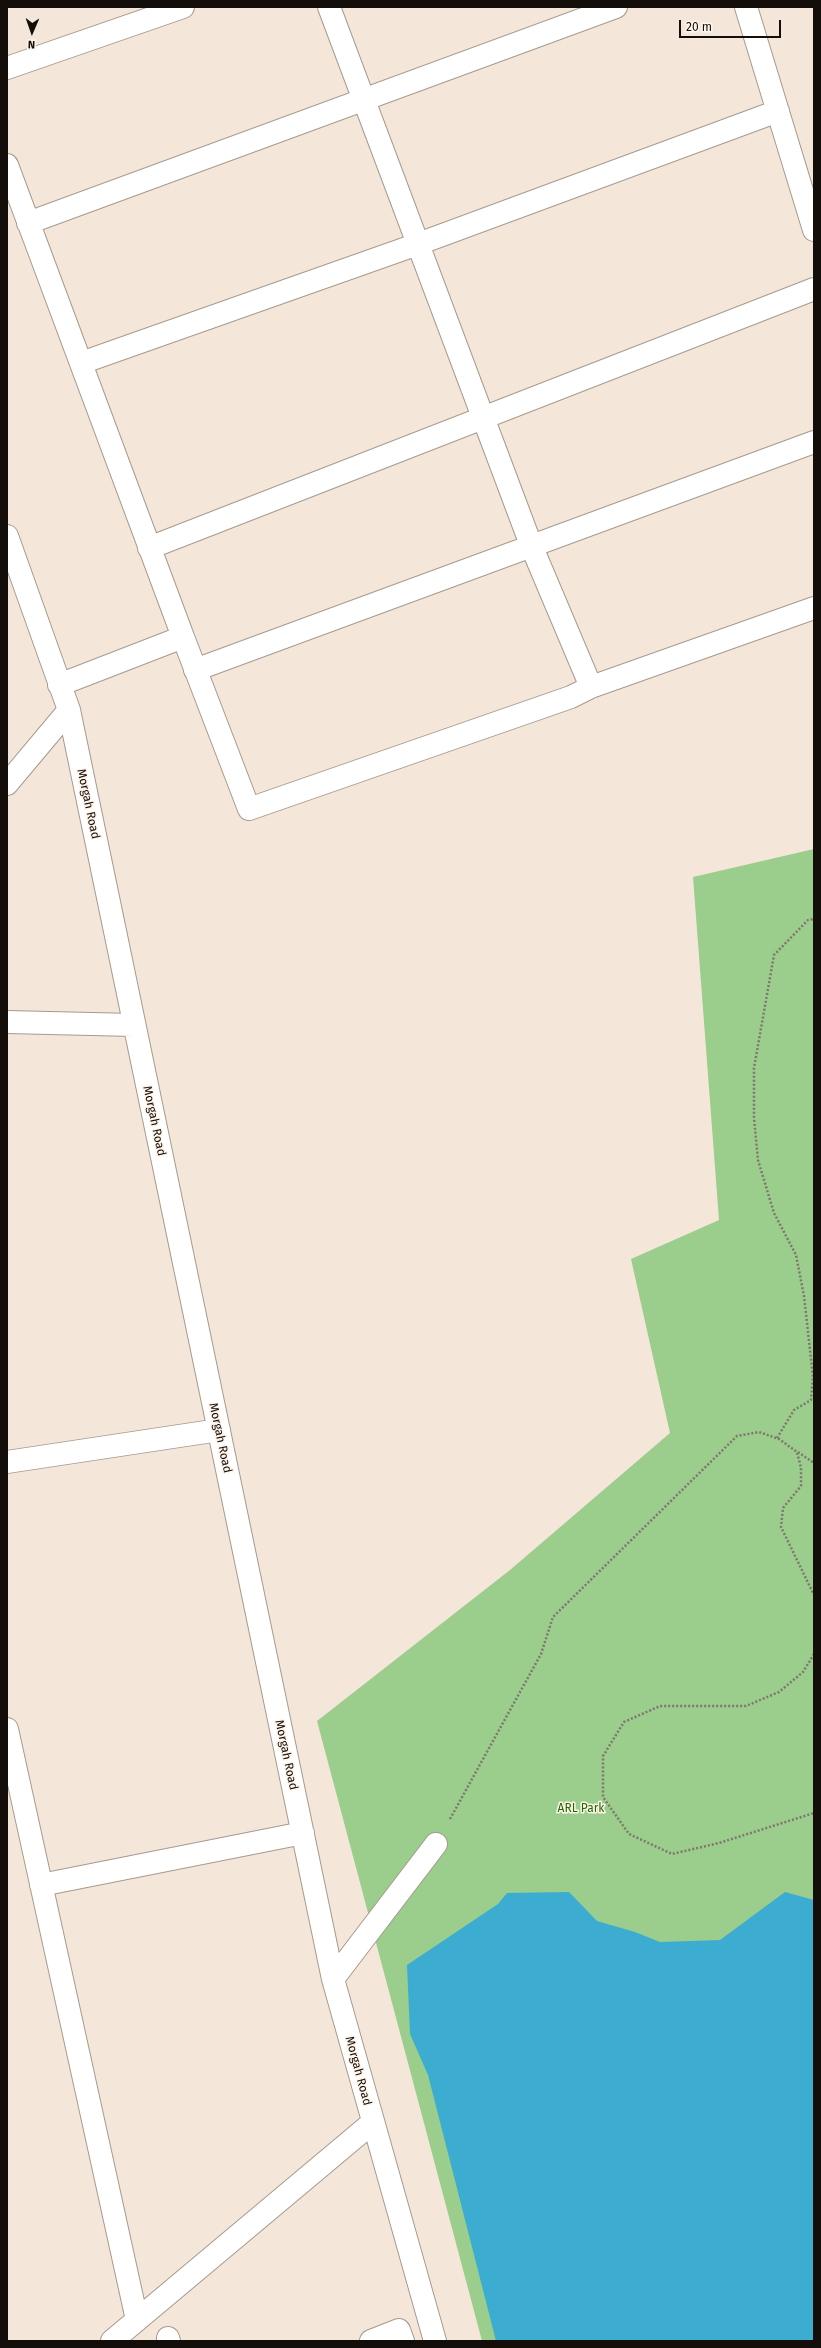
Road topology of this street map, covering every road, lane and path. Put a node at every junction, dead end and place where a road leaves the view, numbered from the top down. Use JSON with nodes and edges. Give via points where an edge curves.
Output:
{"nodes":[{"id":1,"x":183,"y":7,"type":"edge"},
{"id":2,"x":329,"y":7,"type":"edge"},
{"id":3,"x":616,"y":7,"type":"edge"},
{"id":4,"x":746,"y":7,"type":"edge"},
{"id":5,"x":7,"y":68,"type":"edge"},
{"id":6,"x":365,"y":101,"type":"junction"},
{"id":7,"x":778,"y":111,"type":"junction"},
{"id":8,"x":7,"y":165,"type":"edge"},
{"id":9,"x":28,"y":223,"type":"junction"},
{"id":10,"x":814,"y":230,"type":"edge"},
{"id":11,"x":418,"y":244,"type":"junction"},
{"id":12,"x":814,"y":290,"type":"edge"},
{"id":13,"x":81,"y":363,"type":"junction"},
{"id":14,"x":483,"y":418,"type":"junction"},
{"id":15,"x":814,"y":442,"type":"edge"},
{"id":16,"x":7,"y":536,"type":"edge"},
{"id":17,"x":531,"y":545,"type":"junction"},
{"id":18,"x":149,"y":548,"type":"junction"},
{"id":19,"x":814,"y":608,"type":"edge"},
{"id":20,"x":183,"y":637,"type":"junction"},
{"id":21,"x":195,"y":670,"type":"junction"},
{"id":22,"x":59,"y":685,"type":"junction"},
{"id":23,"x":591,"y":687,"type":"junction"},
{"id":24,"x":69,"y":710,"type":"junction"},
{"id":25,"x":7,"y":784,"type":"edge"},
{"id":26,"x":814,"y":918,"type":"edge"},
{"id":27,"x":7,"y":1022,"type":"edge"},
{"id":28,"x":134,"y":1025,"type":"junction"},
{"id":29,"x":812,"y":1400,"type":"edge"},
{"id":30,"x":219,"y":1430,"type":"junction"},
{"id":31,"x":777,"y":1438,"type":"junction"},
{"id":32,"x":797,"y":1452,"type":"junction"},
{"id":33,"x":7,"y":1462,"type":"edge"},
{"id":34,"x":814,"y":1463,"type":"edge"},
{"id":35,"x":814,"y":1595,"type":"edge"},
{"id":36,"x":814,"y":1654,"type":"edge"},
{"id":37,"x":7,"y":1729,"type":"edge"},
{"id":38,"x":814,"y":1813,"type":"edge"},
{"id":39,"x":303,"y":1833,"type":"junction"},
{"id":40,"x":436,"y":1844,"type":"joint"},
{"id":41,"x":41,"y":1885,"type":"junction"},
{"id":42,"x":333,"y":1979,"type":"junction"},
{"id":43,"x":372,"y":2123,"type":"junction"},
{"id":44,"x":137,"y":2320,"type":"junction"},
{"id":45,"x":112,"y":2341,"type":"edge"},
{"id":46,"x":371,"y":2341,"type":"edge"},
{"id":47,"x":404,"y":2341,"type":"edge"},
{"id":48,"x":435,"y":2341,"type":"edge"}],
"edges":[{"from":1,"to":5,"type":"street"},
{"from":2,"to":6,"type":"street"},
{"from":3,"to":6,"type":"street"},
{"from":4,"to":7,"type":"street"},
{"from":6,"to":9,"type":"street"},
{"from":6,"to":11,"type":"street"},
{"from":7,"to":10,"type":"street"},
{"from":7,"to":11,"type":"street"},
{"from":8,"to":9,"type":"street"},
{"from":9,"to":13,"type":"street"},
{"from":11,"to":13,"type":"street"},
{"from":11,"to":14,"type":"street"},
{"from":12,"to":14,"type":"street"},
{"from":13,"to":18,"type":"street"},
{"from":14,"to":17,"type":"street"},
{"from":14,"to":18,"type":"street"},
{"from":15,"to":17,"type":"street"},
{"from":16,"to":22,"type":"street","name":"Morgah Road"},
{"from":17,"to":21,"type":"street"},
{"from":17,"to":23,"type":"street"},
{"from":18,"to":20,"type":"street"},
{"from":19,"to":23,"type":"street"},
{"from":20,"to":21,"type":"street"},
{"from":20,"to":22,"type":"street"},
{"from":21,"to":23,"type":"street","via":[[249,810]]},
{"from":22,"to":24,"type":"street","name":"Morgah Road"},
{"from":24,"to":25,"type":"street"},
{"from":24,"to":28,"type":"street","name":"Morgah Road"},
{"from":26,"to":29,"type":"path","via":[[808,920],[774,955],[754,1068],[754,1118],[758,1160],[774,1213],[796,1255],[814,1377]]},
{"from":27,"to":28,"type":"street"},
{"from":28,"to":30,"type":"street","name":"Morgah Road"},
{"from":29,"to":31,"type":"path","via":[[794,1410]]},
{"from":30,"to":33,"type":"street"},
{"from":30,"to":39,"type":"street","name":"Morgah Road"},
{"from":31,"to":32,"type":"path"},
{"from":31,"to":40,"type":"path","via":[[759,1432],[737,1436],[553,1617],[541,1654]]},
{"from":32,"to":34,"type":"path"},
{"from":32,"to":35,"type":"path","via":[[801,1468],[801,1486],[783,1508],[781,1527]]},
{"from":36,"to":38,"type":"path","via":[[803,1672],[779,1692],[746,1706],[660,1706],[624,1722],[603,1756],[603,1797],[629,1834],[672,1854],[719,1843]]},
{"from":37,"to":41,"type":"street"},
{"from":39,"to":41,"type":"street"},
{"from":39,"to":42,"type":"street","name":"Morgah Road"},
{"from":40,"to":42,"type":"street"},
{"from":41,"to":44,"type":"street"},
{"from":42,"to":43,"type":"street","name":"Morgah Road"},
{"from":43,"to":44,"type":"street"},
{"from":43,"to":48,"type":"street","name":"Morgah Road"},
{"from":44,"to":45,"type":"street"},
{"from":46,"to":47,"type":"street","via":[[399,2330]]}]}
